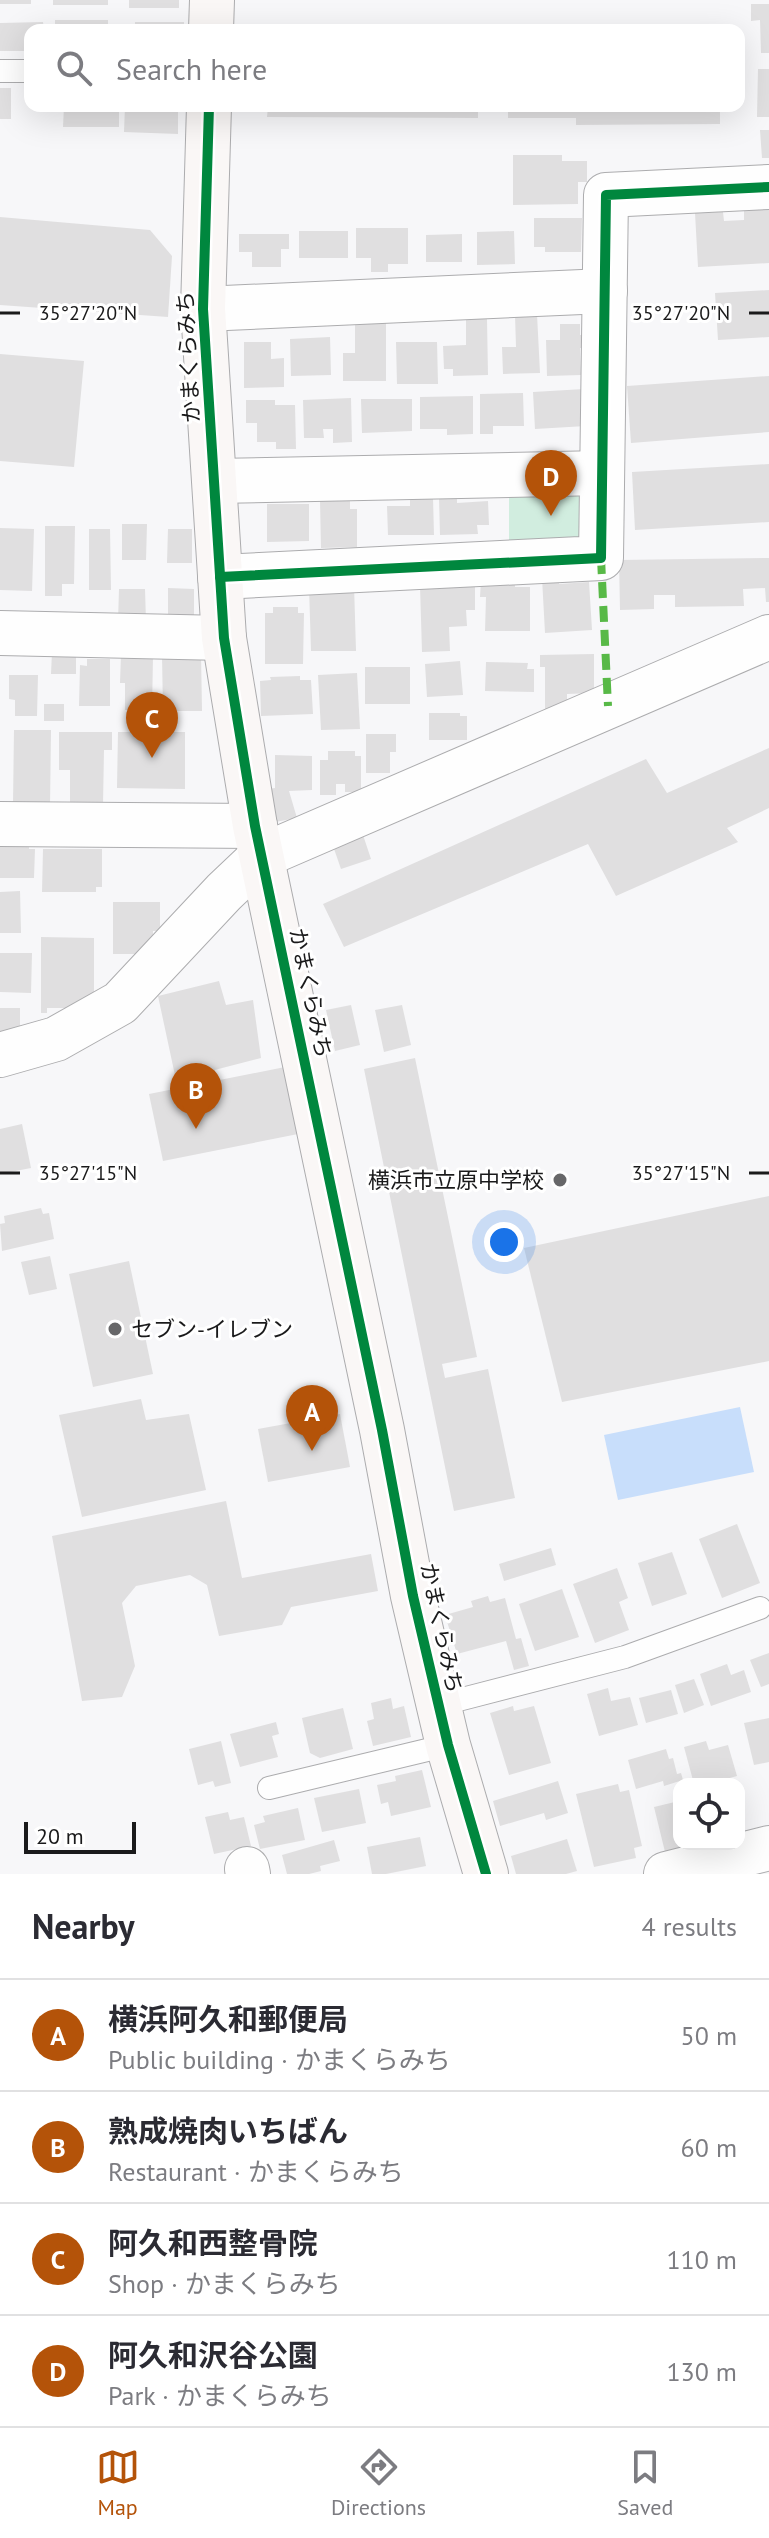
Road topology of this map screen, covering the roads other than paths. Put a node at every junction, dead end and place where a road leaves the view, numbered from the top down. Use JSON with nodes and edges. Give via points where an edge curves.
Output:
{"nodes":[{"id":1,"x":212,"y":0,"type":"edge"},
{"id":2,"x":211,"y":24,"type":"edge"},
{"id":3,"x":0,"y":71,"type":"edge"},
{"id":4,"x":24,"y":71,"type":"edge"},
{"id":5,"x":209,"y":112,"type":"edge"},
{"id":6,"x":769,"y":187,"type":"edge"},
{"id":7,"x":605,"y":291,"type":"junction"},
{"id":8,"x":203,"y":309,"type":"junction"},
{"id":9,"x":602,"y":473,"type":"junction"},
{"id":10,"x":215,"y":481,"type":"junction"},
{"id":11,"x":220,"y":577,"type":"junction"},
{"id":12,"x":0,"y":633,"type":"edge"},
{"id":13,"x":769,"y":637,"type":"edge"},
{"id":14,"x":224,"y":638,"type":"junction"},
{"id":15,"x":0,"y":824,"type":"edge"},
{"id":16,"x":259,"y":841,"type":"junction"},
{"id":17,"x":0,"y":1055,"type":"edge"},
{"id":18,"x":760,"y":1608,"type":"dead end"},
{"id":19,"x":444,"y":1725,"type":"junction"},
{"id":20,"x":269,"y":1788,"type":"dead end"},
{"id":21,"x":769,"y":1848,"type":"edge"},
{"id":22,"x":486,"y":1874,"type":"edge"},
{"id":23,"x":666,"y":1874,"type":"edge"}],
"edges":[{"from":1,"to":2,"type":"street"},
{"from":3,"to":4,"type":"lane"},
{"from":5,"to":8,"type":"street","name":"かまくらみち"},
{"from":6,"to":7,"type":"street","via":[[606,195]]},
{"from":7,"to":8,"type":"street"},
{"from":7,"to":9,"type":"street"},
{"from":8,"to":10,"type":"street","name":"かまくらみち"},
{"from":9,"to":10,"type":"street"},
{"from":9,"to":11,"type":"street","via":[[601,558]]},
{"from":10,"to":11,"type":"street","name":"かまくらみち"},
{"from":11,"to":14,"type":"street","name":"かまくらみち"},
{"from":12,"to":14,"type":"street"},
{"from":13,"to":16,"type":"street"},
{"from":14,"to":16,"type":"street","name":"かまくらみち"},
{"from":15,"to":16,"type":"street"},
{"from":16,"to":17,"type":"street","via":[[224,892],[120,1003],[56,1039]]},
{"from":16,"to":19,"type":"street","name":"かまくらみち"},
{"from":18,"to":19,"type":"lane"},
{"from":19,"to":20,"type":"lane"},
{"from":19,"to":22,"type":"street","name":"かまくらみち"},
{"from":21,"to":23,"type":"street"}]}
